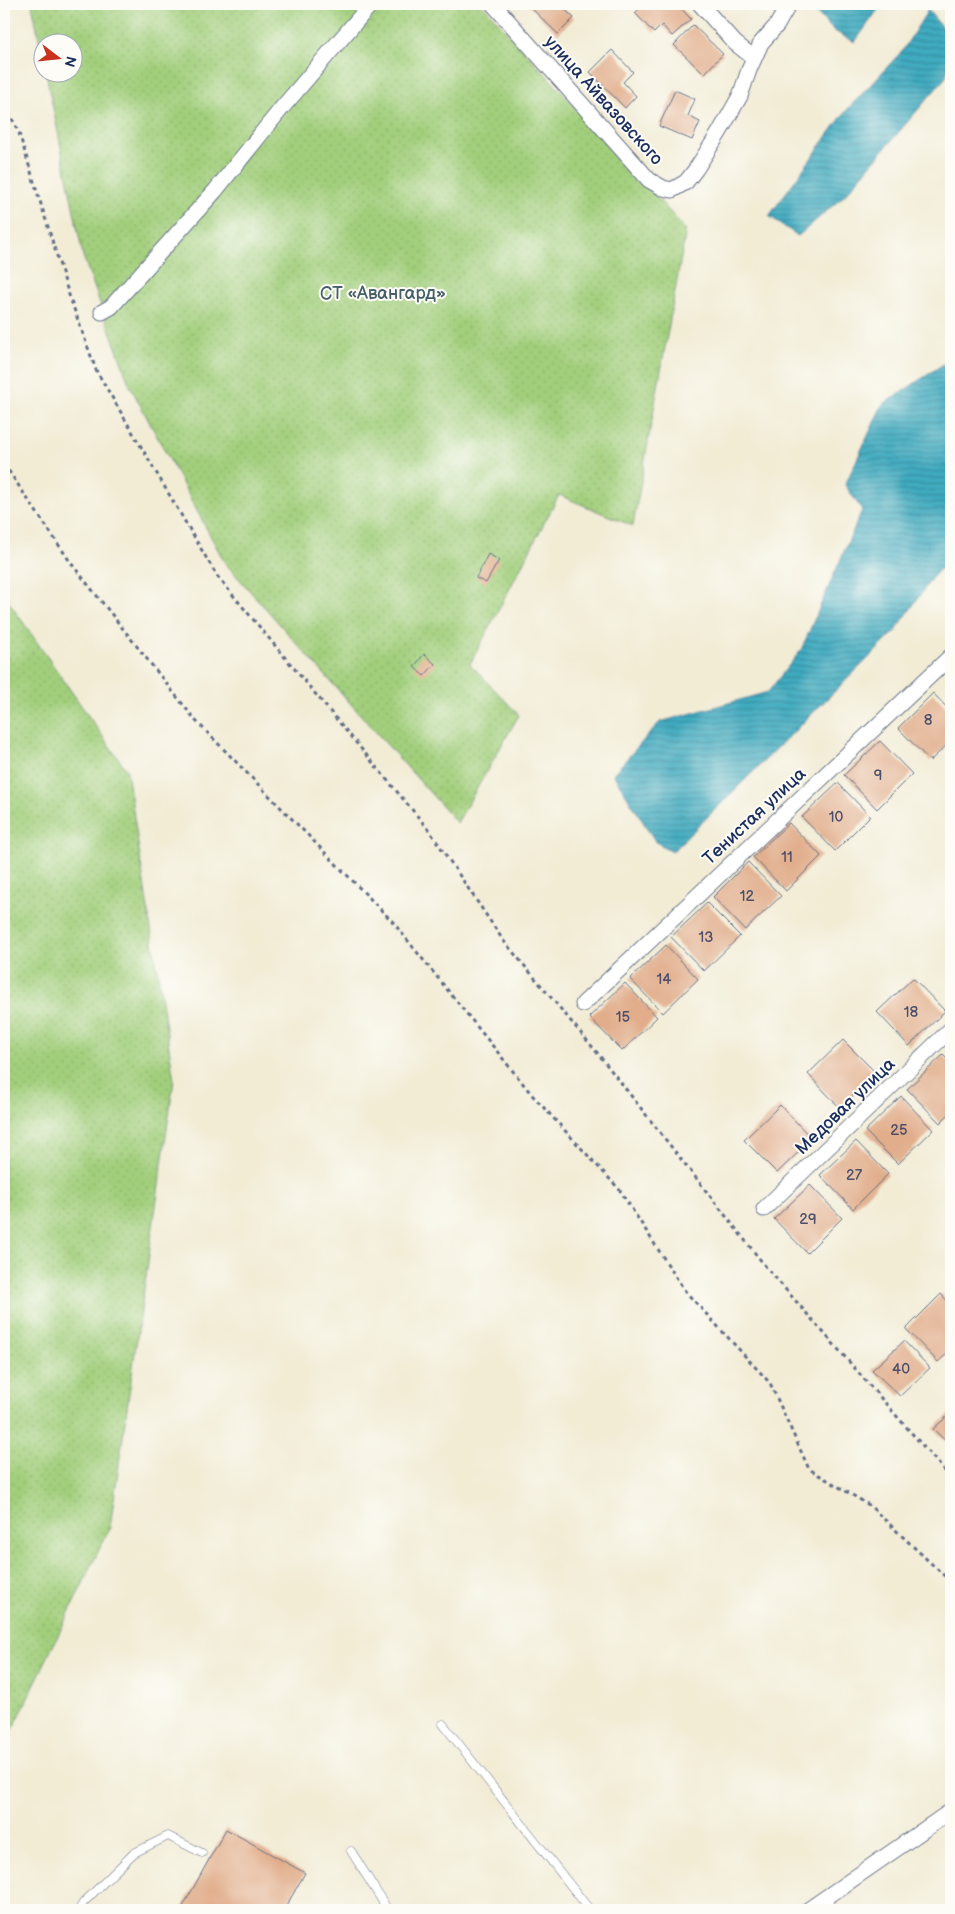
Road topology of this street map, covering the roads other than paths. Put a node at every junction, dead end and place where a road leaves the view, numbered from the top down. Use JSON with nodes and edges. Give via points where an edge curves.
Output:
{"nodes":[{"id":1,"x":371,"y":4,"type":"edge"},
{"id":2,"x":493,"y":4,"type":"edge"},
{"id":3,"x":700,"y":4,"type":"edge"},
{"id":4,"x":788,"y":4,"type":"edge"},
{"id":5,"x":754,"y":58,"type":"junction"},
{"id":6,"x":102,"y":312,"type":"dead end"},
{"id":7,"x":951,"y":656,"type":"edge"},
{"id":8,"x":583,"y":1004,"type":"dead end"},
{"id":9,"x":951,"y":1029,"type":"edge"},
{"id":10,"x":764,"y":1209,"type":"dead end"},
{"id":11,"x":443,"y":1724,"type":"dead end"},
{"id":12,"x":951,"y":1811,"type":"edge"},
{"id":13,"x":351,"y":1851,"type":"dead end"},
{"id":14,"x":202,"y":1853,"type":"dead end"},
{"id":15,"x":78,"y":1910,"type":"edge"},
{"id":16,"x":388,"y":1910,"type":"edge"},
{"id":17,"x":590,"y":1910,"type":"edge"},
{"id":18,"x":808,"y":1910,"type":"edge"}],
"edges":[{"from":1,"to":6,"type":"street","via":[[215,191]]},
{"from":2,"to":5,"type":"street","name":"улица Айвазовского","via":[[649,180],[672,190],[686,182],[719,134],[740,96]]},
{"from":3,"to":5,"type":"street"},
{"from":4,"to":5,"type":"street"},
{"from":7,"to":8,"type":"street","name":"Тенистая улица"},
{"from":9,"to":10,"type":"street","name":"Медовая улица"},
{"from":11,"to":17,"type":"lane"},
{"from":12,"to":18,"type":"street"},
{"from":13,"to":16,"type":"lane"},
{"from":14,"to":15,"type":"lane","via":[[168,1836],[134,1853]]}]}
